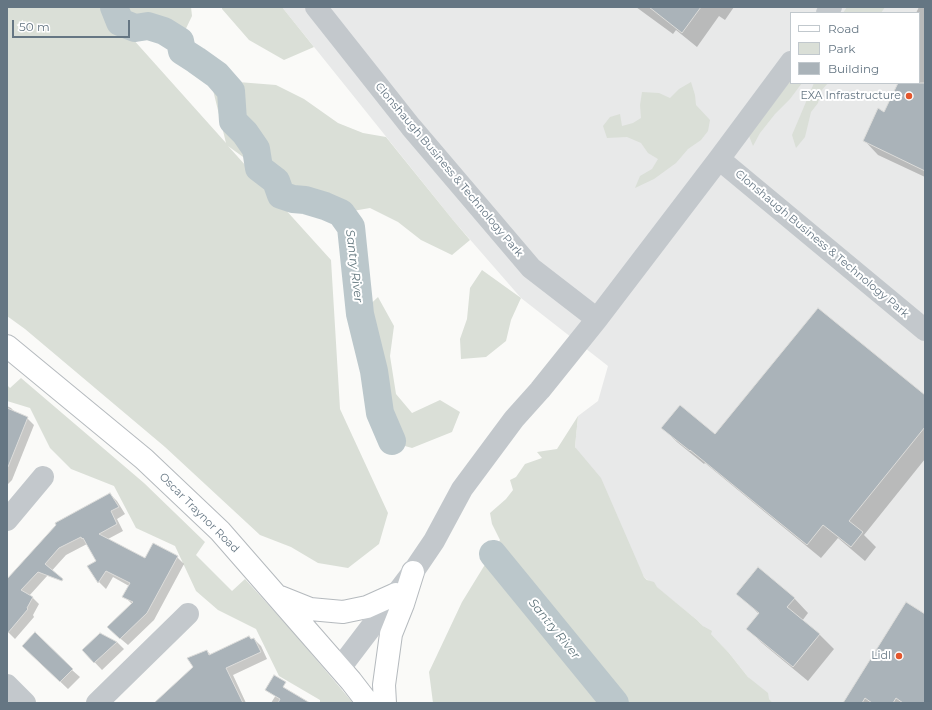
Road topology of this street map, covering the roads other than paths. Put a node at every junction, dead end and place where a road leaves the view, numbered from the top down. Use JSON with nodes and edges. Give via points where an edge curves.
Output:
{"nodes":[{"id":1,"x":316,"y":7,"type":"edge"},
{"id":2,"x":790,"y":63,"type":"edge"},
{"id":3,"x":719,"y":159,"type":"junction"},
{"id":4,"x":598,"y":319,"type":"junction"},
{"id":5,"x":925,"y":330,"type":"edge"},
{"id":6,"x":7,"y":346,"type":"edge"},
{"id":7,"x":43,"y":477,"type":"dead end"},
{"id":8,"x":7,"y":520,"type":"edge"},
{"id":9,"x":413,"y":572,"type":"junction"},
{"id":10,"x":396,"y":594,"type":"junction"},
{"id":11,"x":277,"y":596,"type":"junction"},
{"id":12,"x":188,"y":614,"type":"dead end"},
{"id":13,"x":340,"y":668,"type":"junction"},
{"id":14,"x":7,"y":685,"type":"edge"},
{"id":15,"x":25,"y":703,"type":"edge"},
{"id":16,"x":97,"y":703,"type":"edge"},
{"id":17,"x":368,"y":703,"type":"edge"},
{"id":18,"x":385,"y":703,"type":"edge"}],
"edges":[{"from":1,"to":4,"type":"street","name":"Clonshaugh Business & Technology Park","via":[[416,133],[531,268]]},
{"from":2,"to":3,"type":"street"},
{"from":3,"to":4,"type":"street"},
{"from":3,"to":5,"type":"street","name":"Clonshaugh Business & Technology Park"},
{"from":4,"to":9,"type":"street","via":[[531,401],[520,431],[460,517],[434,541]]},
{"from":6,"to":11,"type":"main road","name":"Oscar Traynor Road","via":[[144,459],[220,531]]},
{"from":7,"to":8,"type":"street"},
{"from":9,"to":10,"type":"street"},
{"from":9,"to":18,"type":"main road","via":[[391,634],[384,685]]},
{"from":10,"to":11,"type":"main road","via":[[367,606],[343,612],[310,609]]},
{"from":10,"to":13,"type":"street"},
{"from":11,"to":13,"type":"main road","name":"Oscar Traynor Road"},
{"from":12,"to":16,"type":"street"},
{"from":13,"to":17,"type":"main road","name":"Oscar Traynor Road"},
{"from":14,"to":15,"type":"street"}]}
